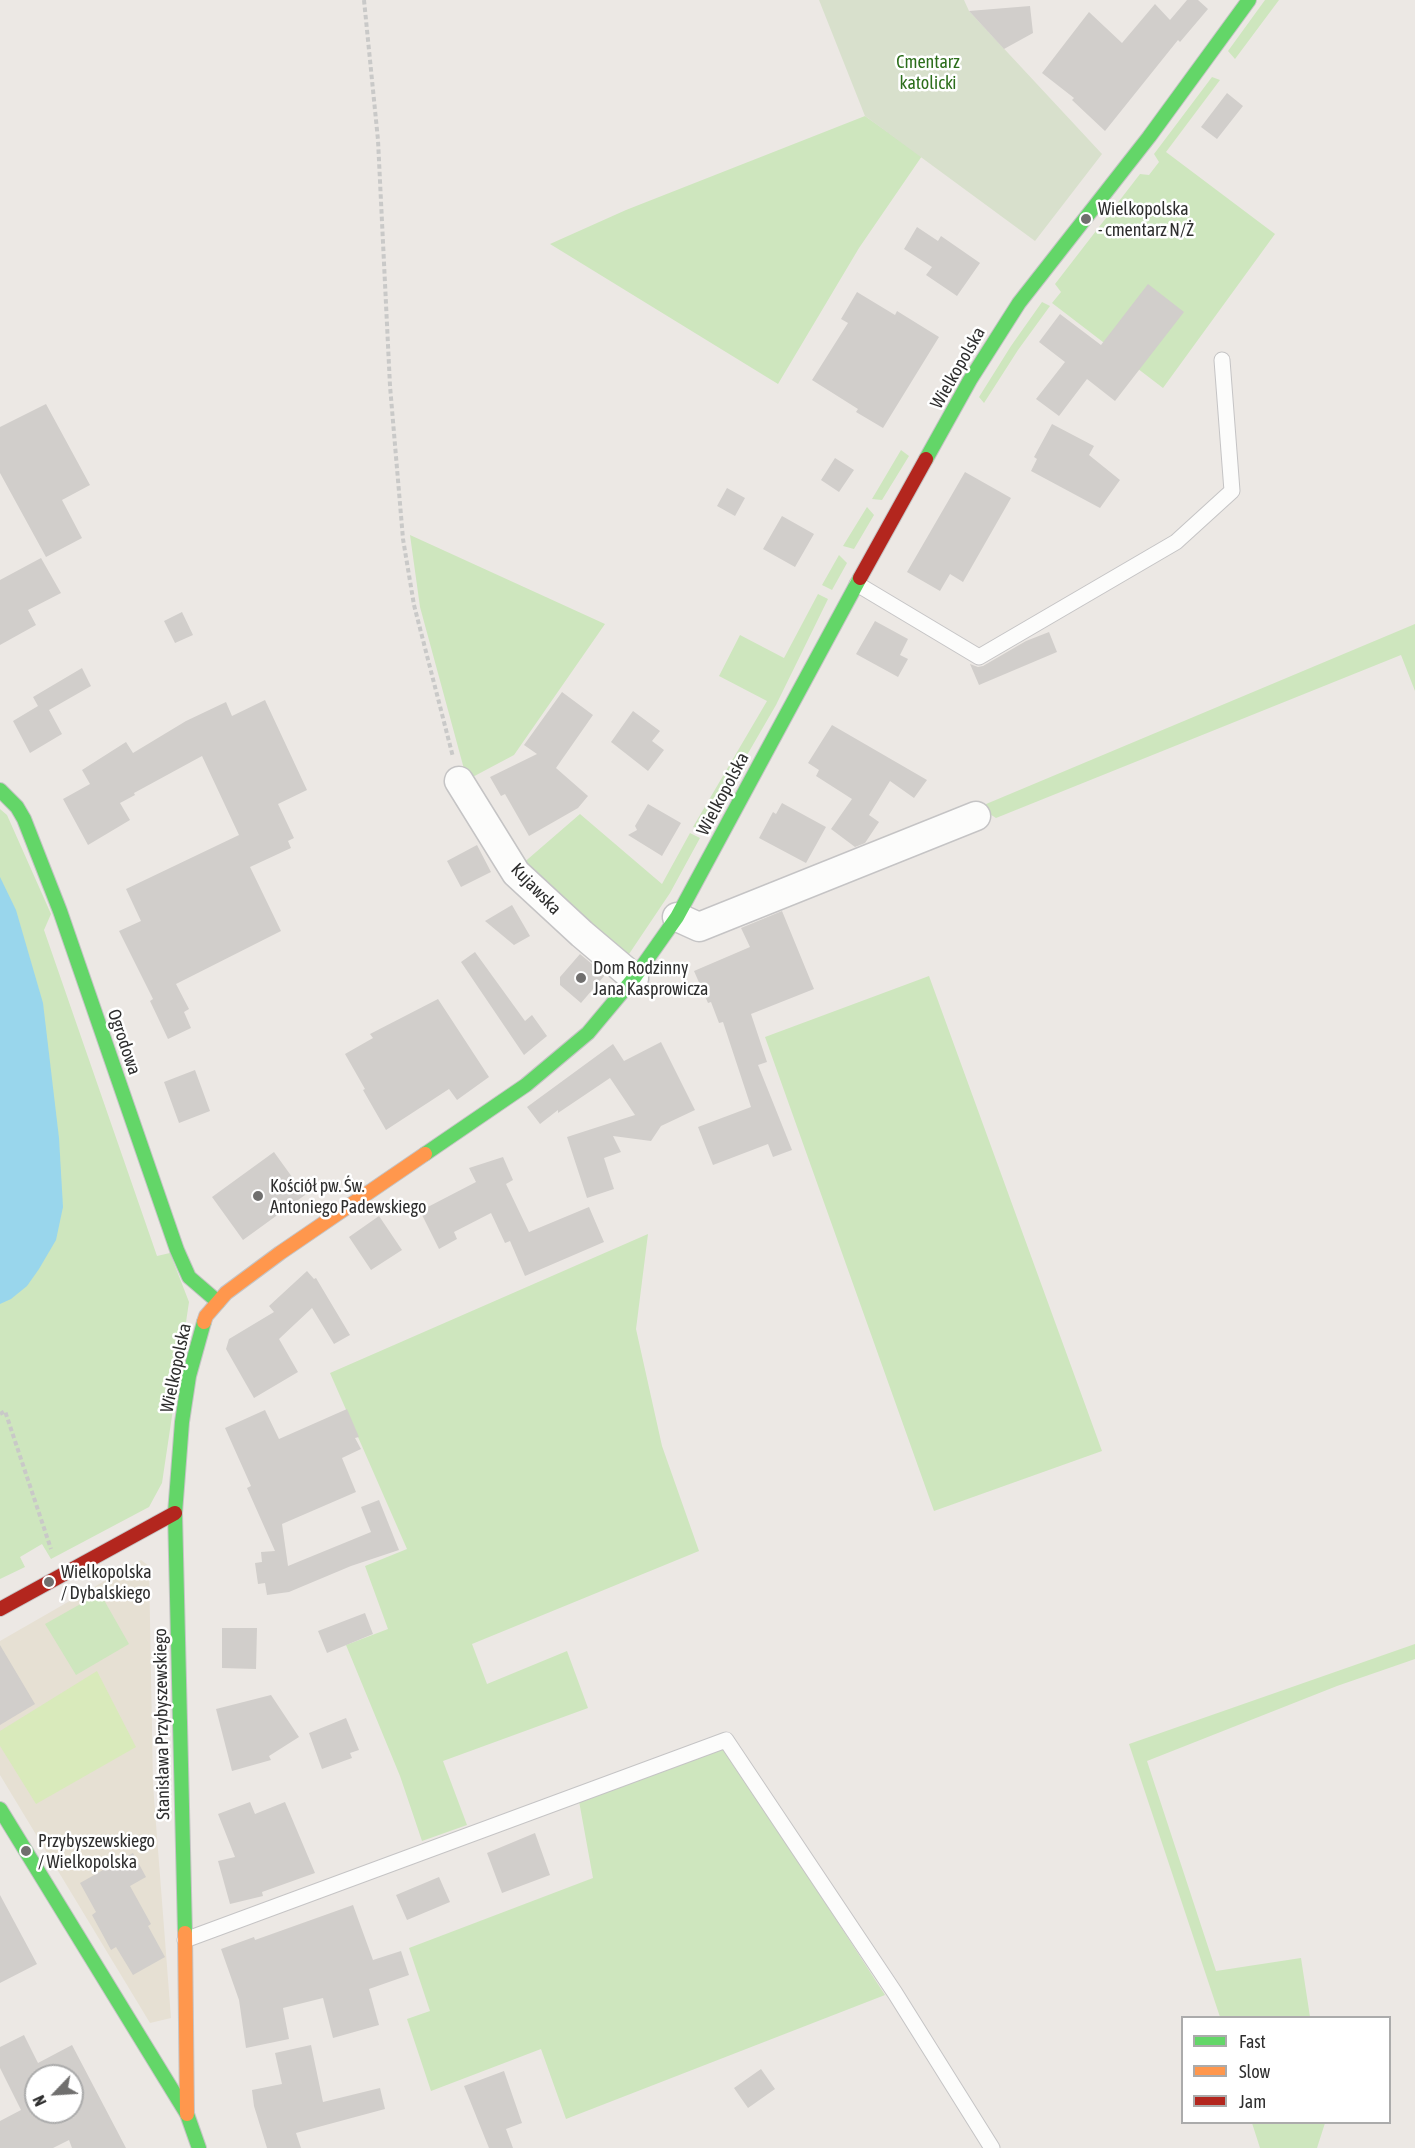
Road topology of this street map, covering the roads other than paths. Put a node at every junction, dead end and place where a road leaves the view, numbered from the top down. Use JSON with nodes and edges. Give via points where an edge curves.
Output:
{"nodes":[{"id":1,"x":1250,"y":0,"type":"edge"},
{"id":2,"x":1222,"y":360,"type":"dead end"},
{"id":3,"x":857,"y":584,"type":"junction"},
{"id":4,"x":459,"y":781,"type":"road end"},
{"id":5,"x":0,"y":790,"type":"edge"},
{"id":6,"x":976,"y":816,"type":"dead end"},
{"id":7,"x":677,"y":917,"type":"junction"},
{"id":8,"x":634,"y":978,"type":"junction"},
{"id":9,"x":218,"y":1302,"type":"junction"},
{"id":10,"x":175,"y":1513,"type":"junction"},
{"id":11,"x":0,"y":1609,"type":"edge"},
{"id":12,"x":0,"y":1809,"type":"edge"},
{"id":13,"x":185,"y":1940,"type":"junction"},
{"id":14,"x":187,"y":2114,"type":"junction"},
{"id":15,"x":199,"y":2148,"type":"edge"},
{"id":16,"x":992,"y":2148,"type":"edge"}],
"edges":[{"from":1,"to":3,"type":"street","name":"Wielkopolska","via":[[1019,303],[970,380]]},
{"from":2,"to":3,"type":"lane","via":[[1232,491],[1176,542],[979,657]]},
{"from":3,"to":7,"type":"street","name":"Wielkopolska"},
{"from":4,"to":8,"type":"street","name":"Kujawska","via":[[516,873]]},
{"from":5,"to":9,"type":"street","name":"Ogrodowa","via":[[24,819],[60,911],[177,1250],[189,1276]]},
{"from":6,"to":7,"type":"street","via":[[699,927]]},
{"from":7,"to":8,"type":"street","name":"Wielkopolska"},
{"from":8,"to":9,"type":"street","name":"Wielkopolska","via":[[588,1033],[526,1085],[280,1253]]},
{"from":9,"to":10,"type":"street","name":"Wielkopolska","via":[[206,1316],[189,1376]]},
{"from":10,"to":11,"type":"street"},
{"from":10,"to":13,"type":"street","name":"Stanisława Przybyszewskiego"},
{"from":12,"to":14,"type":"street","name":"Stanisława Przybyszewskiego"},
{"from":13,"to":14,"type":"street","name":"Stanisława Przybyszewskiego"},
{"from":13,"to":16,"type":"lane","via":[[726,1740],[895,1993]]},
{"from":14,"to":15,"type":"street","name":"Stanisława Przybyszewskiego"}]}
